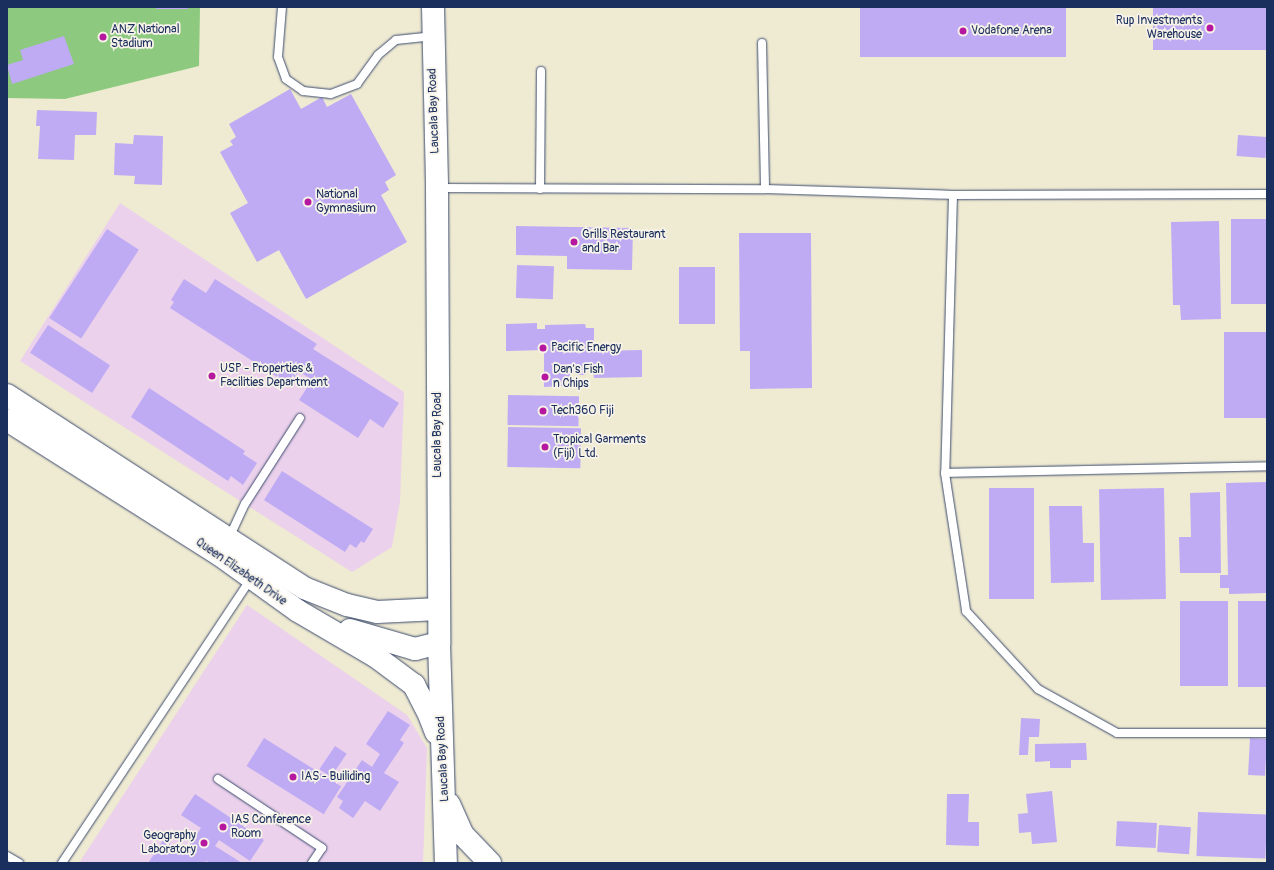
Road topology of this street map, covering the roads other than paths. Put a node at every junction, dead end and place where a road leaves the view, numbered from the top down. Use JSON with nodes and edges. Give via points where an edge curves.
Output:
{"nodes":[{"id":1,"x":282,"y":7,"type":"edge"},
{"id":2,"x":433,"y":7,"type":"edge"},
{"id":3,"x":432,"y":36,"type":"junction"},
{"id":4,"x":762,"y":43,"type":"dead end"},
{"id":5,"x":541,"y":71,"type":"dead end"},
{"id":6,"x":436,"y":188,"type":"junction"},
{"id":7,"x":540,"y":189,"type":"junction"},
{"id":8,"x":765,"y":189,"type":"junction"},
{"id":9,"x":953,"y":194,"type":"junction"},
{"id":10,"x":1267,"y":194,"type":"edge"},
{"id":11,"x":7,"y":395,"type":"edge"},
{"id":12,"x":300,"y":418,"type":"dead end"},
{"id":13,"x":7,"y":420,"type":"edge"},
{"id":14,"x":1267,"y":466,"type":"edge"},
{"id":15,"x":945,"y":473,"type":"junction"},
{"id":16,"x":224,"y":547,"type":"junction"},
{"id":17,"x":252,"y":579,"type":"junction"},
{"id":18,"x":439,"y":609,"type":"junction"},
{"id":19,"x":298,"y":611,"type":"junction"},
{"id":20,"x":440,"y":643,"type":"junction"},
{"id":21,"x":1267,"y":733,"type":"edge"},
{"id":22,"x":441,"y":752,"type":"junction"},
{"id":23,"x":218,"y":779,"type":"dead end"},
{"id":24,"x":445,"y":792,"type":"junction"},
{"id":25,"x":7,"y":856,"type":"edge"},
{"id":26,"x":19,"y":863,"type":"edge"},
{"id":27,"x":62,"y":863,"type":"edge"},
{"id":28,"x":312,"y":863,"type":"edge"},
{"id":29,"x":446,"y":863,"type":"edge"},
{"id":30,"x":490,"y":863,"type":"edge"}],
"edges":[{"from":1,"to":3,"type":"lane","via":[[278,57],[286,80],[303,91],[331,94],[357,84],[378,55],[396,40]]},
{"from":2,"to":3,"type":"main road","name":"Laucala Bay Road"},
{"from":3,"to":6,"type":"main road","name":"Laucala Bay Road"},
{"from":4,"to":8,"type":"lane"},
{"from":5,"to":7,"type":"lane"},
{"from":6,"to":7,"type":"lane"},
{"from":6,"to":18,"type":"main road","name":"Laucala Bay Road"},
{"from":7,"to":8,"type":"lane"},
{"from":8,"to":9,"type":"lane"},
{"from":9,"to":10,"type":"lane"},
{"from":9,"to":15,"type":"lane"},
{"from":11,"to":16,"type":"main road","name":"Queen Elizabeth Drive"},
{"from":12,"to":16,"type":"lane","via":[[245,504]]},
{"from":13,"to":16,"type":"main road","name":"Queen Elizabeth Drive"},
{"from":14,"to":15,"type":"lane"},
{"from":15,"to":21,"type":"lane","via":[[966,611],[1038,689],[1117,733]]},
{"from":16,"to":17,"type":"main road","name":"Queen Elizabeth Drive"},
{"from":16,"to":18,"type":"main road","name":"Queen Elizabeth Drive","via":[[304,588],[346,605],[377,612]]},
{"from":17,"to":19,"type":"main road","name":"Queen Elizabeth Drive"},
{"from":17,"to":27,"type":"lane"},
{"from":18,"to":20,"type":"main road","name":"Laucala Bay Road"},
{"from":19,"to":20,"type":"main road","via":[[371,638],[415,649]]},
{"from":19,"to":22,"type":"main road","name":"Queen Elizabeth Drive","via":[[376,656],[414,685],[430,717]]},
{"from":20,"to":22,"type":"main road","name":"Laucala Bay Road"},
{"from":22,"to":24,"type":"main road","name":"Laucala Bay Road"},
{"from":23,"to":28,"type":"lane","via":[[322,848]]},
{"from":24,"to":29,"type":"main road","name":"Laucala Bay Road"},
{"from":24,"to":30,"type":"main road","via":[[463,835]]},
{"from":25,"to":26,"type":"lane"}]}
